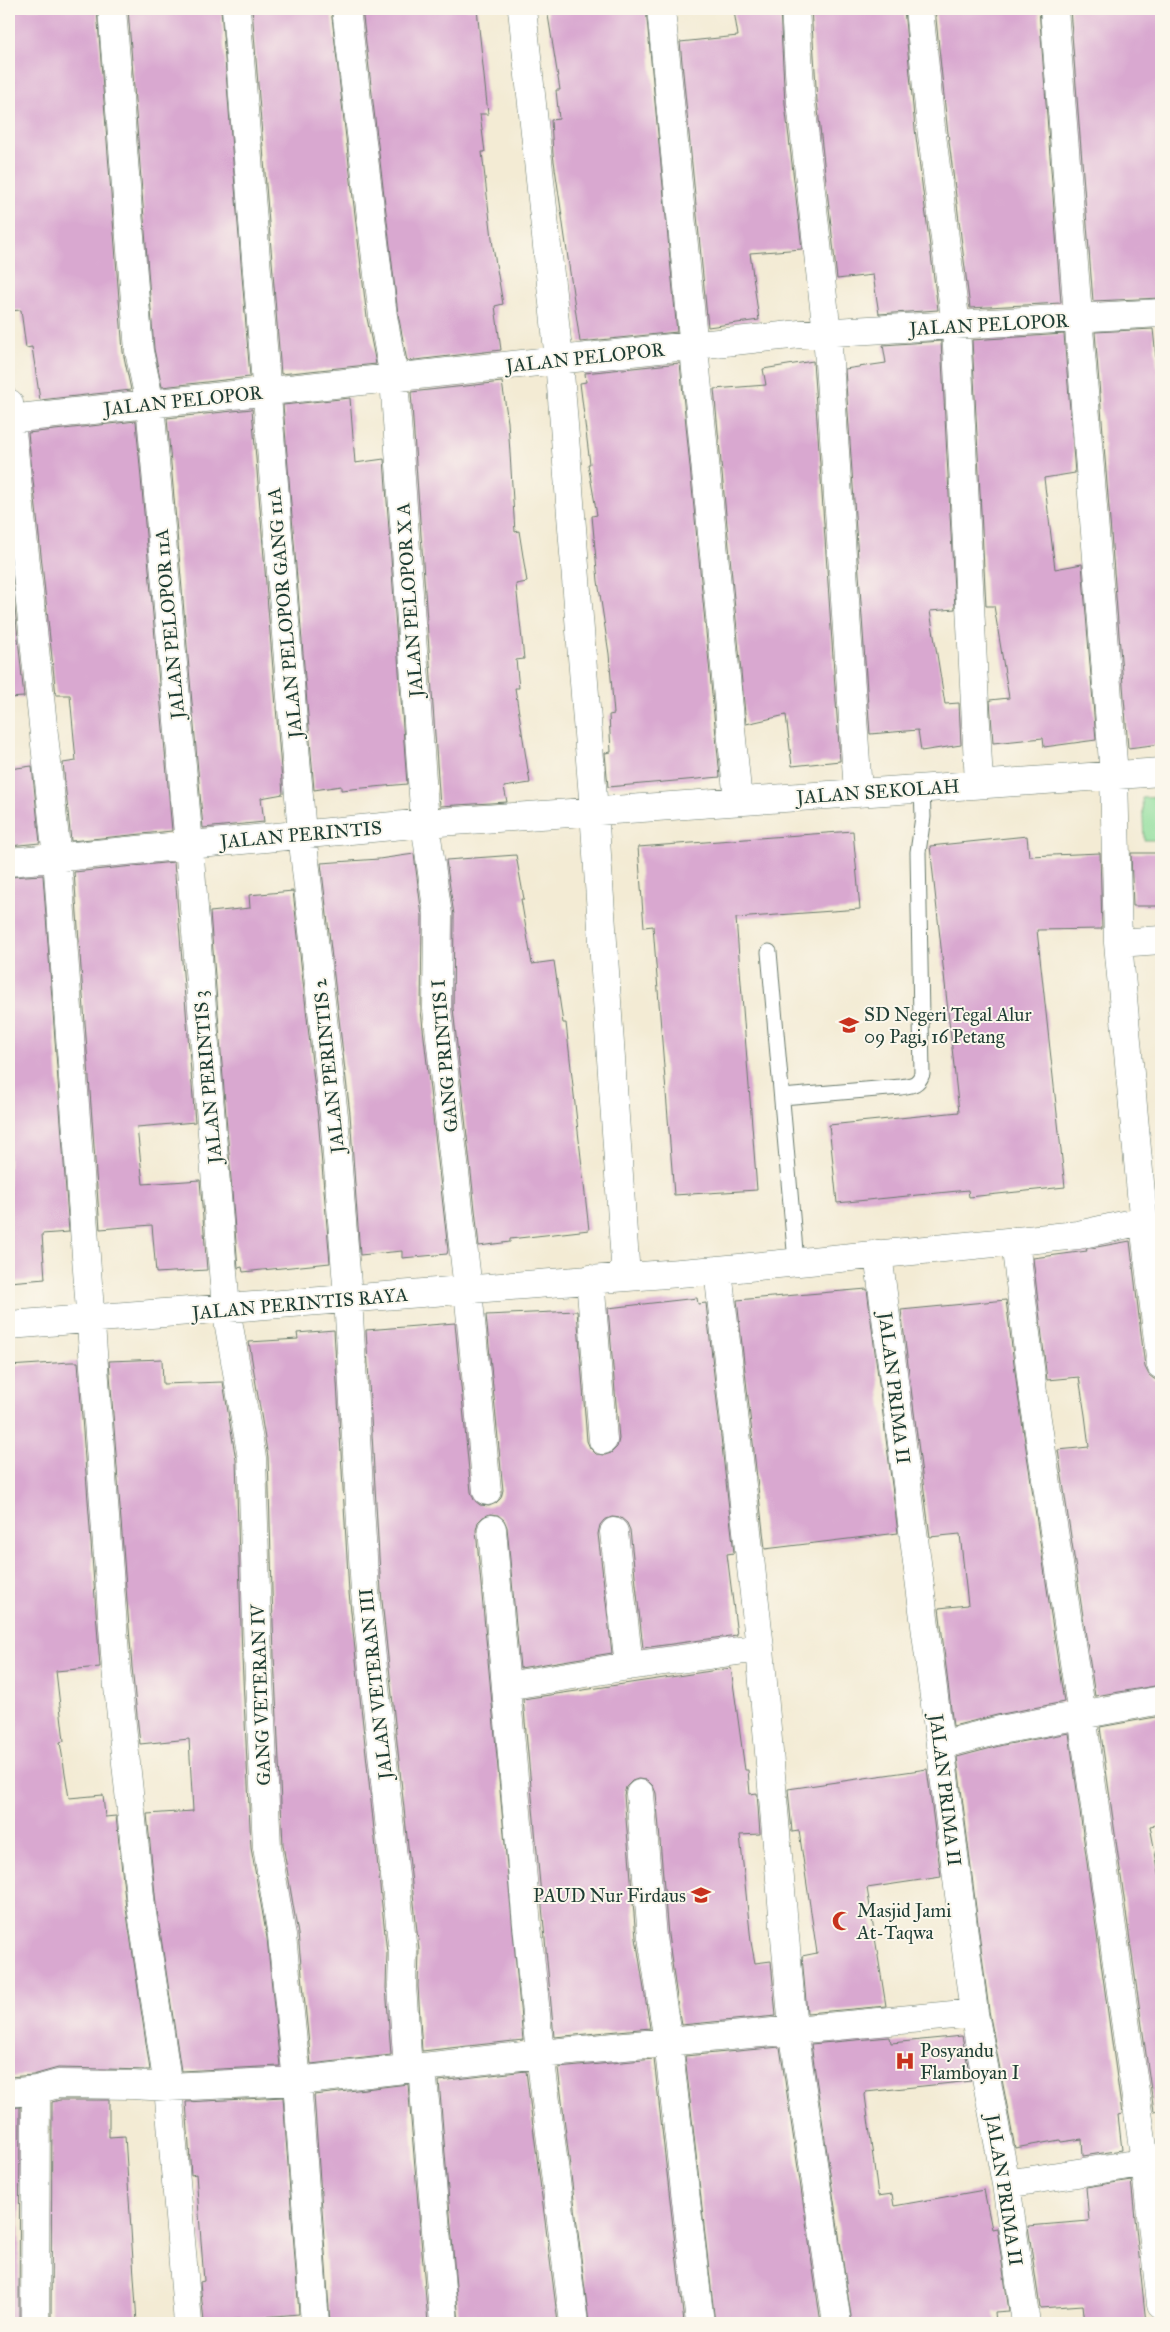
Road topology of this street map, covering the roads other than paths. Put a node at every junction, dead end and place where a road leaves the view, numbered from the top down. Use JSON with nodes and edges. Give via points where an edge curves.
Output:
{"nodes":[{"id":1,"x":112,"y":9,"type":"edge"},
{"id":2,"x":236,"y":9,"type":"edge"},
{"id":3,"x":346,"y":9,"type":"edge"},
{"id":4,"x":522,"y":9,"type":"edge"},
{"id":5,"x":661,"y":9,"type":"edge"},
{"id":6,"x":795,"y":9,"type":"edge"},
{"id":7,"x":920,"y":9,"type":"edge"},
{"id":8,"x":1054,"y":9,"type":"edge"},
{"id":9,"x":1161,"y":314,"type":"edge"},
{"id":10,"x":1078,"y":319,"type":"junction"},
{"id":11,"x":956,"y":326,"type":"junction"},
{"id":12,"x":827,"y":333,"type":"junction"},
{"id":13,"x":692,"y":346,"type":"junction"},
{"id":14,"x":560,"y":360,"type":"junction"},
{"id":15,"x":394,"y":378,"type":"junction"},
{"id":16,"x":266,"y":391,"type":"junction"},
{"id":17,"x":150,"y":404,"type":"junction"},
{"id":18,"x":9,"y":413,"type":"edge"},
{"id":19,"x":1161,"y":772,"type":"edge"},
{"id":20,"x":1114,"y":775,"type":"junction"},
{"id":21,"x":979,"y":784,"type":"junction"},
{"id":22,"x":922,"y":788,"type":"junction"},
{"id":23,"x":858,"y":792,"type":"junction"},
{"id":24,"x":738,"y":801,"type":"junction"},
{"id":25,"x":594,"y":811,"type":"junction"},
{"id":26,"x":425,"y":823,"type":"junction"},
{"id":27,"x":302,"y":834,"type":"junction"},
{"id":28,"x":189,"y":845,"type":"junction"},
{"id":29,"x":57,"y":858,"type":"junction"},
{"id":30,"x":9,"y":862,"type":"edge"},
{"id":31,"x":1161,"y":940,"type":"edge"},
{"id":32,"x":1118,"y":944,"type":"junction"},
{"id":33,"x":769,"y":952,"type":"dead end"},
{"id":34,"x":782,"y":1097,"type":"junction"},
{"id":35,"x":1143,"y":1215,"type":"junction"},
{"id":36,"x":1015,"y":1241,"type":"junction"},
{"id":37,"x":878,"y":1254,"type":"junction"},
{"id":38,"x":796,"y":1262,"type":"junction"},
{"id":39,"x":718,"y":1270,"type":"junction"},
{"id":40,"x":626,"y":1277,"type":"junction"},
{"id":41,"x":590,"y":1280,"type":"junction"},
{"id":42,"x":468,"y":1290,"type":"junction"},
{"id":43,"x":348,"y":1298,"type":"junction"},
{"id":44,"x":226,"y":1310,"type":"junction"},
{"id":45,"x":90,"y":1319,"type":"junction"},
{"id":46,"x":9,"y":1325,"type":"edge"},
{"id":47,"x":1161,"y":1365,"type":"edge"},
{"id":48,"x":603,"y":1440,"type":"dead end"},
{"id":49,"x":487,"y":1490,"type":"dead end"},
{"id":50,"x":492,"y":1529,"type":"dead end"},
{"id":51,"x":614,"y":1532,"type":"dead end"},
{"id":52,"x":760,"y":1648,"type":"junction"},
{"id":53,"x":629,"y":1666,"type":"junction"},
{"id":54,"x":506,"y":1686,"type":"junction"},
{"id":55,"x":1161,"y":1700,"type":"edge"},
{"id":56,"x":1082,"y":1715,"type":"junction"},
{"id":57,"x":940,"y":1745,"type":"junction"},
{"id":58,"x":640,"y":1794,"type":"dead end"},
{"id":59,"x":974,"y":2013,"type":"junction"},
{"id":60,"x":793,"y":2029,"type":"junction"},
{"id":61,"x":668,"y":2042,"type":"junction"},
{"id":62,"x":540,"y":2054,"type":"junction"},
{"id":63,"x":415,"y":2068,"type":"junction"},
{"id":64,"x":297,"y":2081,"type":"junction"},
{"id":65,"x":168,"y":2088,"type":"junction"},
{"id":66,"x":36,"y":2090,"type":"junction"},
{"id":67,"x":9,"y":2093,"type":"edge"},
{"id":68,"x":1153,"y":2161,"type":"edge"},
{"id":69,"x":1006,"y":2184,"type":"junction"},
{"id":70,"x":1161,"y":2304,"type":"edge"},
{"id":71,"x":35,"y":2323,"type":"edge"},
{"id":72,"x":188,"y":2323,"type":"edge"},
{"id":73,"x":315,"y":2323,"type":"edge"},
{"id":74,"x":444,"y":2323,"type":"edge"},
{"id":75,"x":574,"y":2323,"type":"edge"},
{"id":76,"x":700,"y":2323,"type":"edge"},
{"id":77,"x":837,"y":2323,"type":"edge"},
{"id":78,"x":1026,"y":2323,"type":"edge"}],
"edges":[{"from":1,"to":17,"type":"street","name":"JALAN PELOPOR 11A","via":[[139,351]]},
{"from":2,"to":16,"type":"street","name":"JALAN PELOPOR GANG 11A"},
{"from":3,"to":15,"type":"street","name":"JALAN PELOPOR X A","via":[[383,316]]},
{"from":4,"to":14,"type":"street"},
{"from":5,"to":13,"type":"street"},
{"from":6,"to":12,"type":"street","via":[[801,102]]},
{"from":7,"to":11,"type":"street"},
{"from":8,"to":10,"type":"street"},
{"from":9,"to":10,"type":"street","name":"JALAN PELOPOR"},
{"from":10,"to":11,"type":"street","name":"JALAN PELOPOR"},
{"from":10,"to":20,"type":"street"},
{"from":11,"to":12,"type":"street","name":"JALAN PELOPOR"},
{"from":11,"to":21,"type":"street"},
{"from":12,"to":13,"type":"street","name":"JALAN PELOPOR"},
{"from":12,"to":23,"type":"street"},
{"from":13,"to":14,"type":"street","name":"JALAN PELOPOR"},
{"from":13,"to":24,"type":"street"},
{"from":14,"to":15,"type":"street","name":"JALAN PELOPOR"},
{"from":14,"to":25,"type":"street"},
{"from":15,"to":16,"type":"street","name":"JALAN PELOPOR"},
{"from":15,"to":26,"type":"street","name":"JALAN PELOPOR X A"},
{"from":16,"to":17,"type":"street","name":"JALAN PELOPOR"},
{"from":16,"to":27,"type":"street","name":"JALAN PELOPOR GANG 11A"},
{"from":17,"to":18,"type":"street","name":"JALAN PELOPOR"},
{"from":17,"to":28,"type":"street","name":"JALAN PELOPOR 11A"},
{"from":18,"to":29,"type":"street","name":"JALAN PELOPOR"},
{"from":19,"to":20,"type":"street","name":"JALAN SEKOLAH"},
{"from":20,"to":21,"type":"street","name":"JALAN SEKOLAH"},
{"from":20,"to":32,"type":"street"},
{"from":21,"to":22,"type":"street","name":"JALAN SEKOLAH"},
{"from":22,"to":23,"type":"street","name":"JALAN SEKOLAH"},
{"from":22,"to":34,"type":"lane","via":[[923,817],[918,852],[920,1081],[901,1087]]},
{"from":23,"to":24,"type":"street","name":"JALAN SEKOLAH"},
{"from":24,"to":25,"type":"street","name":"JALAN SEKOLAH"},
{"from":25,"to":26,"type":"street","name":"JALAN PERINTIS"},
{"from":25,"to":40,"type":"street"},
{"from":26,"to":27,"type":"street","name":"JALAN PERINTIS"},
{"from":26,"to":42,"type":"street","name":"GANG PRINTIS I","via":[[438,915],[440,1038]]},
{"from":27,"to":28,"type":"street","name":"JALAN PERINTIS"},
{"from":27,"to":43,"type":"street","name":"JALAN PERINTIS 2","via":[[334,1116]]},
{"from":28,"to":29,"type":"street","name":"JALAN PERINTIS"},
{"from":28,"to":44,"type":"street","name":"JALAN PERINTIS 3"},
{"from":29,"to":30,"type":"street","name":"JALAN PERINTIS"},
{"from":29,"to":45,"type":"street"},
{"from":31,"to":32,"type":"street"},
{"from":32,"to":35,"type":"street"},
{"from":33,"to":34,"type":"lane"},
{"from":34,"to":38,"type":"lane"},
{"from":35,"to":36,"type":"street","name":"JALAN PERINTIS RAYA","via":[[1137,1222],[1078,1235]]},
{"from":35,"to":47,"type":"street"},
{"from":36,"to":37,"type":"street","name":"JALAN PERINTIS RAYA"},
{"from":36,"to":56,"type":"street","via":[[1033,1393]]},
{"from":37,"to":38,"type":"street","name":"JALAN PERINTIS RAYA"},
{"from":37,"to":57,"type":"street","name":"JALAN PRIMA II"},
{"from":38,"to":39,"type":"street","name":"JALAN PERINTIS RAYA"},
{"from":39,"to":40,"type":"street","name":"JALAN PERINTIS RAYA"},
{"from":39,"to":52,"type":"street"},
{"from":40,"to":41,"type":"street","name":"JALAN PERINTIS RAYA"},
{"from":41,"to":42,"type":"street","name":"JALAN PERINTIS RAYA"},
{"from":41,"to":48,"type":"street"},
{"from":42,"to":43,"type":"street","name":"JALAN PERINTIS RAYA"},
{"from":42,"to":49,"type":"street","name":"GANG PRINTIS I"},
{"from":43,"to":44,"type":"street","name":"JALAN PERINTIS RAYA"},
{"from":43,"to":63,"type":"street","name":"JALAN VETERAN III","via":[[365,1592],[403,1952],[402,1986]]},
{"from":44,"to":45,"type":"street","name":"JALAN PERINTIS RAYA"},
{"from":44,"to":64,"type":"street","name":"GANG VETERAN IV","via":[[252,1458],[267,1847],[282,1936]]},
{"from":45,"to":46,"type":"street","name":"JALAN PERINTIS RAYA"},
{"from":45,"to":65,"type":"street","via":[[117,1678],[141,1906]]},
{"from":50,"to":54,"type":"street"},
{"from":51,"to":53,"type":"street"},
{"from":52,"to":53,"type":"street"},
{"from":52,"to":60,"type":"street"},
{"from":53,"to":54,"type":"street"},
{"from":54,"to":62,"type":"street"},
{"from":55,"to":56,"type":"street"},
{"from":56,"to":57,"type":"street"},
{"from":56,"to":68,"type":"street"},
{"from":57,"to":59,"type":"street","name":"JALAN PRIMA II"},
{"from":58,"to":61,"type":"street","via":[[652,1937]]},
{"from":59,"to":60,"type":"street"},
{"from":59,"to":69,"type":"street","name":"JALAN PRIMA II"},
{"from":60,"to":61,"type":"street"},
{"from":60,"to":77,"type":"street"},
{"from":61,"to":62,"type":"street"},
{"from":61,"to":76,"type":"street"},
{"from":62,"to":63,"type":"street"},
{"from":62,"to":75,"type":"street"},
{"from":63,"to":64,"type":"street"},
{"from":63,"to":74,"type":"street","name":"JALAN VETERAN III"},
{"from":64,"to":65,"type":"street"},
{"from":64,"to":73,"type":"street","name":"GANG VETERAN IV"},
{"from":65,"to":66,"type":"street","via":[[58,2084]]},
{"from":65,"to":72,"type":"street"},
{"from":66,"to":67,"type":"street"},
{"from":66,"to":71,"type":"street"},
{"from":68,"to":69,"type":"street"},
{"from":68,"to":70,"type":"street"},
{"from":69,"to":78,"type":"street","name":"JALAN PRIMA II"}]}
